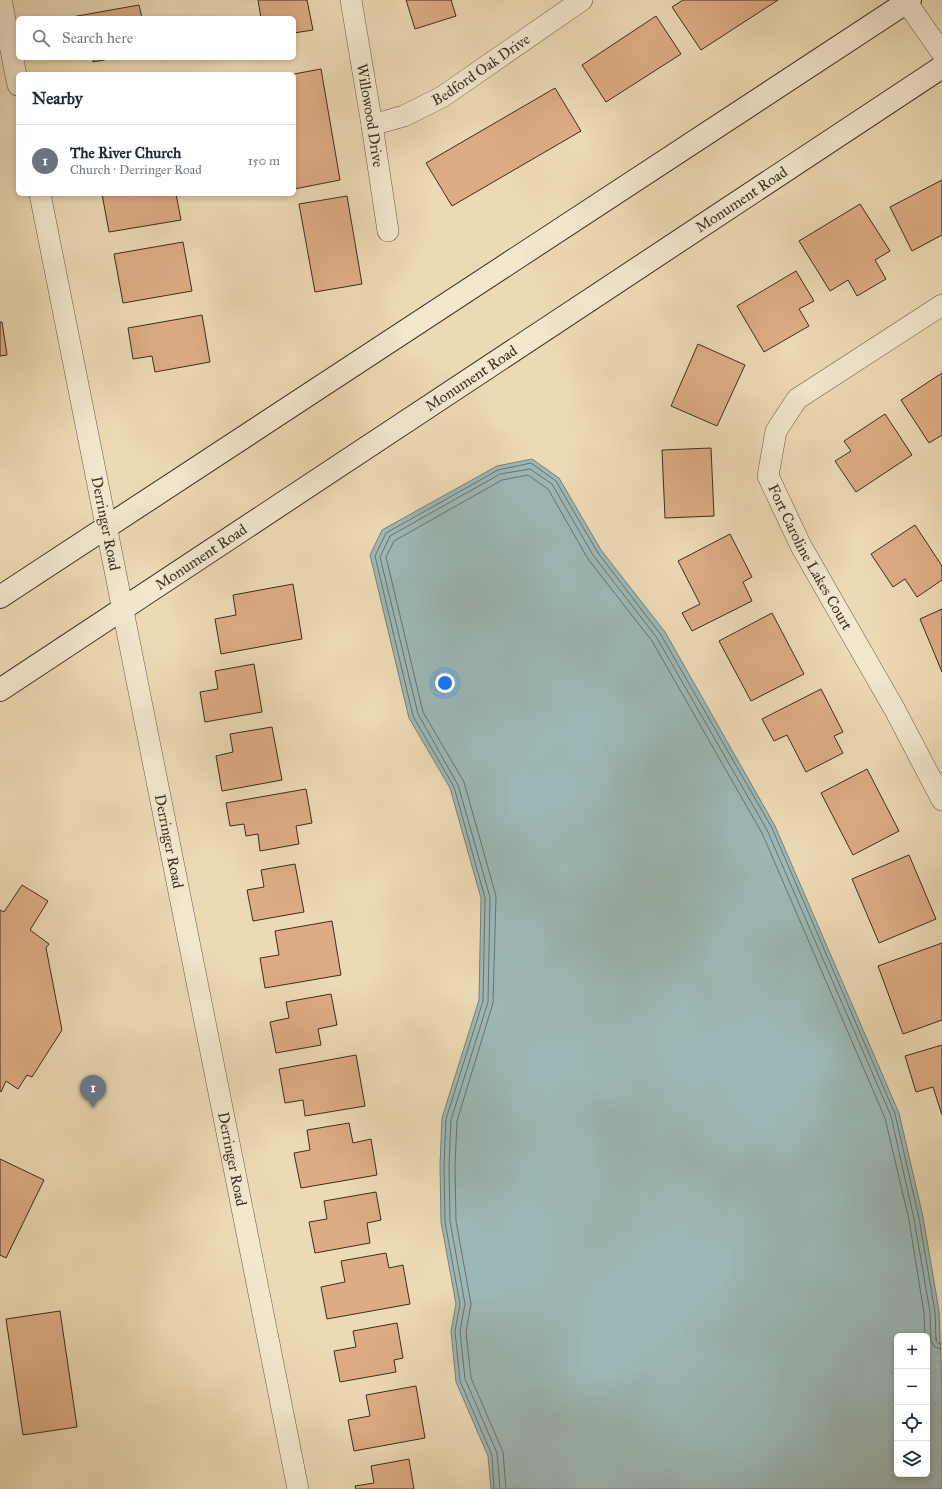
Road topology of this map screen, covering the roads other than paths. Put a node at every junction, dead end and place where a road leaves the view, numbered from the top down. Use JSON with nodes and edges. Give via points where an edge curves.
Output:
{"nodes":[{"id":1,"x":1,"y":0,"type":"edge"},
{"id":2,"x":351,"y":0,"type":"edge"},
{"id":3,"x":582,"y":0,"type":"edge"},
{"id":4,"x":907,"y":1,"type":"edge"},
{"id":5,"x":942,"y":53,"type":"edge"},
{"id":6,"x":942,"y":67,"type":"edge"},
{"id":7,"x":16,"y":75,"type":"edge"},
{"id":8,"x":372,"y":125,"type":"junction"},
{"id":9,"x":40,"y":196,"type":"edge"},
{"id":10,"x":388,"y":230,"type":"dead end"},
{"id":11,"x":942,"y":305,"type":"edge"},
{"id":12,"x":106,"y":528,"type":"junction"},
{"id":13,"x":0,"y":597,"type":"edge"},
{"id":14,"x":122,"y":610,"type":"junction"},
{"id":15,"x":0,"y":690,"type":"edge"},
{"id":16,"x":942,"y":800,"type":"edge"},
{"id":17,"x":298,"y":1489,"type":"edge"}],
"edges":[{"from":1,"to":7,"type":"street"},
{"from":2,"to":8,"type":"street","name":"Willowood Drive"},
{"from":3,"to":8,"type":"street","name":"Bedford Oak Drive","via":[[442,97],[404,116]]},
{"from":4,"to":5,"type":"street"},
{"from":4,"to":12,"type":"main road"},
{"from":6,"to":14,"type":"main road","name":"Monument Road"},
{"from":8,"to":10,"type":"street","name":"Willowood Drive"},
{"from":9,"to":12,"type":"street","name":"Derringer Road"},
{"from":11,"to":16,"type":"street","name":"Fort Caroline Lakes Court","via":[[797,399],[776,431],[768,476],[801,546],[895,710]]},
{"from":12,"to":13,"type":"main road"},
{"from":12,"to":14,"type":"street","name":"Derringer Road"},
{"from":14,"to":15,"type":"main road","name":"Monument Road"},
{"from":14,"to":17,"type":"street","name":"Derringer Road"}]}
